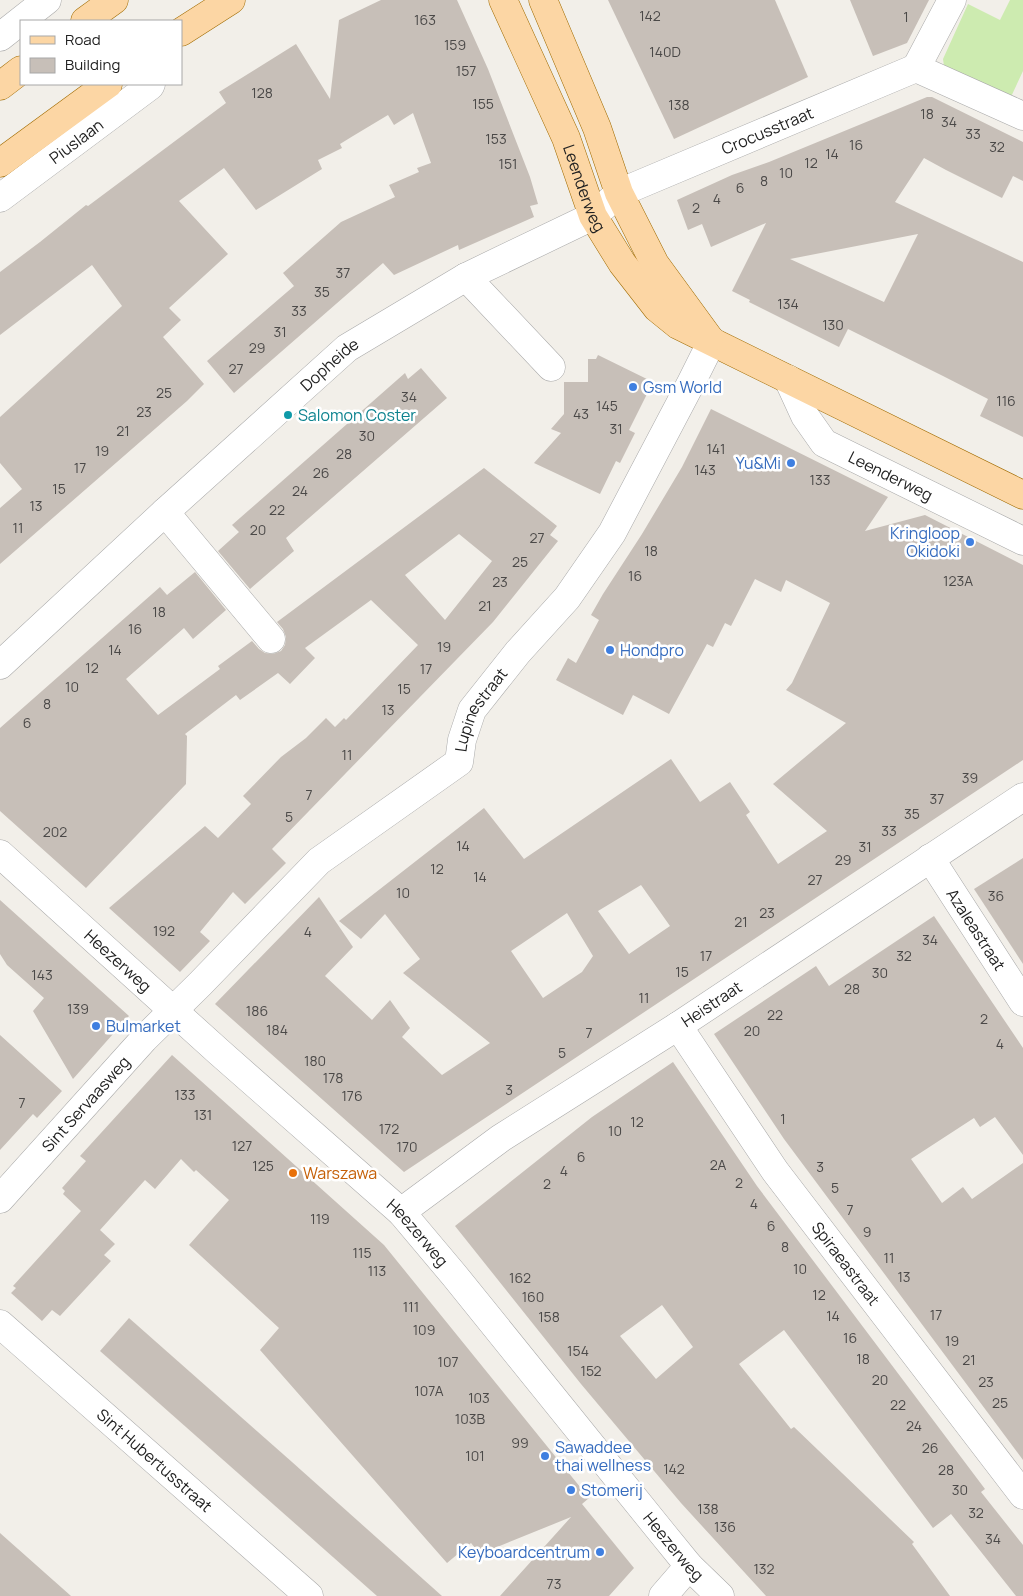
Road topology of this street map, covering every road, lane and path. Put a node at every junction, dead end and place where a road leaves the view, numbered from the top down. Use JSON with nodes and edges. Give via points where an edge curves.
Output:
{"nodes":[{"id":1,"x":47,"y":0,"type":"edge"},
{"id":2,"x":114,"y":0,"type":"edge"},
{"id":3,"x":231,"y":0,"type":"edge"},
{"id":4,"x":503,"y":0,"type":"edge"},
{"id":5,"x":543,"y":0,"type":"edge"},
{"id":6,"x":952,"y":0,"type":"edge"},
{"id":7,"x":22,"y":20,"type":"edge"},
{"id":8,"x":86,"y":20,"type":"edge"},
{"id":9,"x":20,"y":21,"type":"edge"},
{"id":10,"x":182,"y":31,"type":"edge"},
{"id":11,"x":0,"y":37,"type":"edge"},
{"id":12,"x":916,"y":68,"type":"junction"},
{"id":13,"x":20,"y":71,"type":"edge"},
{"id":14,"x":107,"y":85,"type":"edge"},
{"id":15,"x":150,"y":85,"type":"edge"},
{"id":16,"x":0,"y":86,"type":"edge"},
{"id":17,"x":1023,"y":116,"type":"edge"},
{"id":18,"x":0,"y":163,"type":"edge"},
{"id":19,"x":619,"y":193,"type":"junction"},
{"id":20,"x":0,"y":198,"type":"edge"},
{"id":21,"x":593,"y":216,"type":"junction"},
{"id":22,"x":466,"y":277,"type":"junction"},
{"id":23,"x":712,"y":341,"type":"junction"},
{"id":24,"x":551,"y":367,"type":"dead end"},
{"id":25,"x":788,"y":379,"type":"junction"},
{"id":26,"x":1023,"y":495,"type":"edge"},
{"id":27,"x":165,"y":512,"type":"junction"},
{"id":28,"x":1023,"y":541,"type":"edge"},
{"id":29,"x":271,"y":640,"type":"dead end"},
{"id":30,"x":0,"y":665,"type":"edge"},
{"id":31,"x":1023,"y":797,"type":"edge"},
{"id":32,"x":0,"y":854,"type":"edge"},
{"id":33,"x":930,"y":858,"type":"junction"},
{"id":34,"x":1023,"y":1002,"type":"edge"},
{"id":35,"x":172,"y":1010,"type":"junction"},
{"id":36,"x":678,"y":1026,"type":"junction"},
{"id":37,"x":0,"y":1199,"type":"edge"},
{"id":38,"x":401,"y":1212,"type":"junction"},
{"id":39,"x":0,"y":1324,"type":"edge"},
{"id":40,"x":1023,"y":1495,"type":"edge"},
{"id":41,"x":690,"y":1566,"type":"junction"},
{"id":42,"x":309,"y":1596,"type":"edge"},
{"id":43,"x":663,"y":1596,"type":"edge"},
{"id":44,"x":720,"y":1596,"type":"edge"}],
"edges":[{"from":1,"to":7,"type":"street"},
{"from":2,"to":8,"type":"main road"},
{"from":3,"to":10,"type":"main road"},
{"from":4,"to":21,"type":"main road","name":"Leenderweg","via":[[566,138]]},
{"from":5,"to":19,"type":"main road","name":"Leenderweg","via":[[597,128]]},
{"from":6,"to":12,"type":"street"},
{"from":9,"to":11,"type":"street"},
{"from":12,"to":17,"type":"street"},
{"from":12,"to":19,"type":"street","name":"Crocusstraat"},
{"from":13,"to":16,"type":"main road"},
{"from":14,"to":18,"type":"main road","name":"Piuslaan"},
{"from":15,"to":20,"type":"street","name":"Piuslaan"},
{"from":19,"to":21,"type":"street","name":"Dopheide"},
{"from":19,"to":23,"type":"main road","name":"Leenderweg","via":[[655,264]]},
{"from":21,"to":22,"type":"street","name":"Dopheide"},
{"from":21,"to":23,"type":"main road","name":"Leenderweg","via":[[622,263],[657,308],[678,325]]},
{"from":22,"to":24,"type":"street"},
{"from":22,"to":27,"type":"street","name":"Dopheide","via":[[347,348]]},
{"from":23,"to":25,"type":"main road","name":"Leenderweg"},
{"from":23,"to":35,"type":"street","name":"Lupinestraat","via":[[612,533],[567,598],[472,710],[462,740],[460,762],[320,861]]},
{"from":25,"to":26,"type":"main road","name":"Leenderweg"},
{"from":25,"to":28,"type":"street","name":"Leenderweg","via":[[805,416],[824,443]]},
{"from":27,"to":29,"type":"street"},
{"from":27,"to":30,"type":"street","name":"Dopheide"},
{"from":31,"to":33,"type":"street","name":"Heistraat"},
{"from":32,"to":35,"type":"street","name":"Heezerweg"},
{"from":33,"to":34,"type":"street","name":"Azaleastraat"},
{"from":33,"to":36,"type":"street","name":"Heistraat"},
{"from":35,"to":37,"type":"street","name":"Sint Servaasweg"},
{"from":35,"to":38,"type":"street","name":"Heezerweg"},
{"from":36,"to":38,"type":"street","name":"Heistraat","via":[[501,1138]]},
{"from":36,"to":40,"type":"street","name":"Spiraeastraat","via":[[774,1171]]},
{"from":38,"to":41,"type":"street","name":"Heezerweg"},
{"from":39,"to":42,"type":"street","name":"Sint Hubertusstraat"},
{"from":41,"to":43,"type":"street"},
{"from":41,"to":44,"type":"street","name":"Heezerweg"}]}
